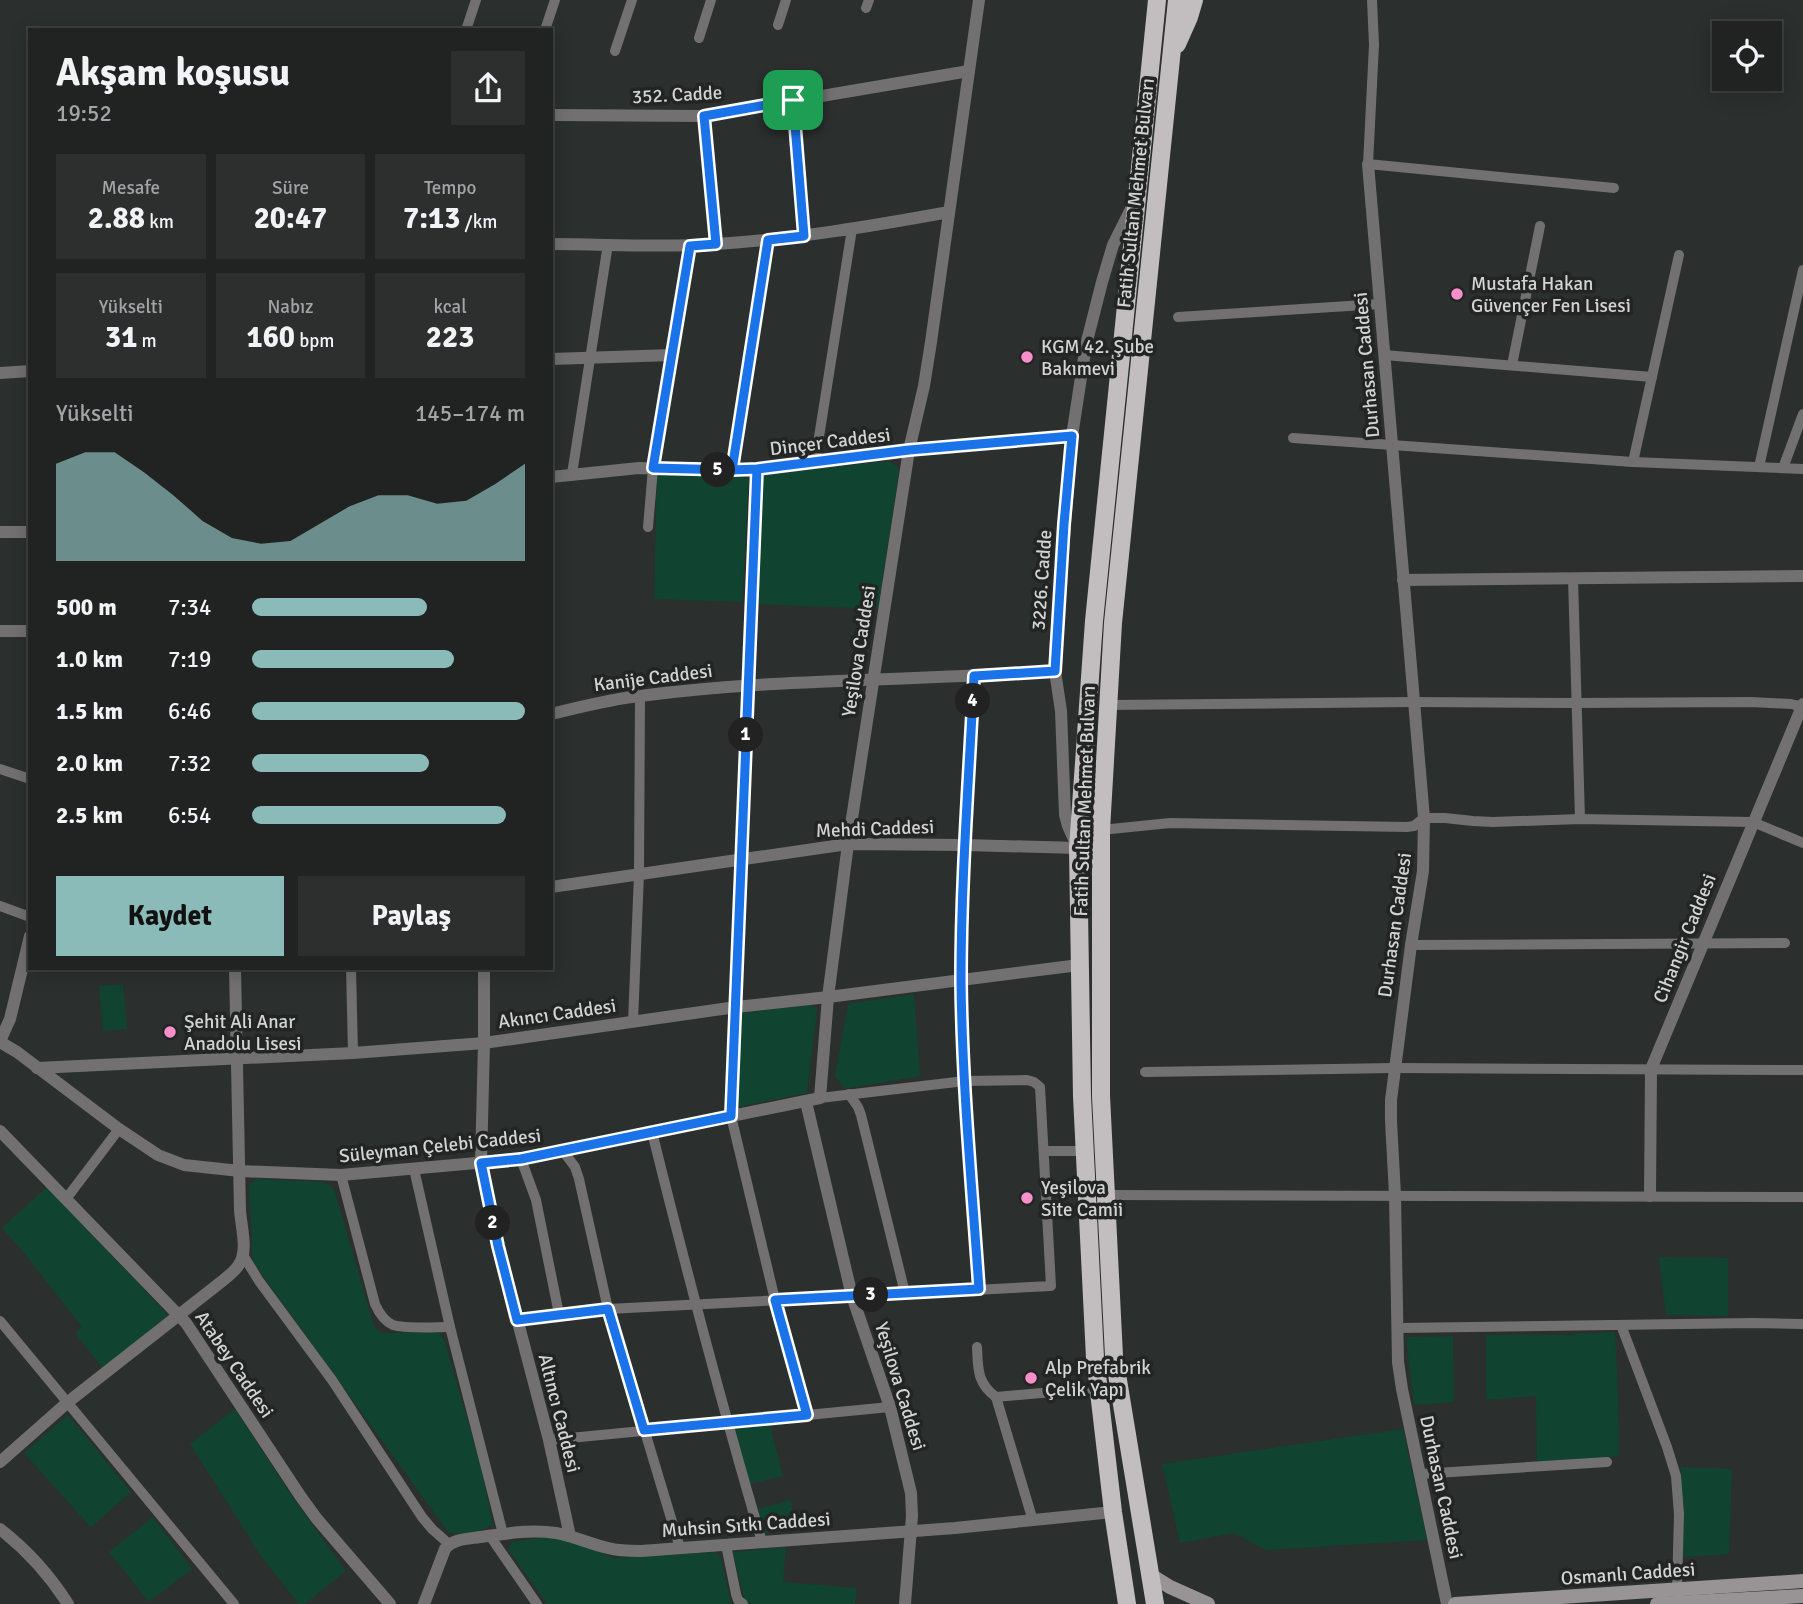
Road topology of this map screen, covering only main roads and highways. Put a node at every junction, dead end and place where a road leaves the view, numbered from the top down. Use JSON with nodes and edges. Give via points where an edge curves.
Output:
{"nodes":[{"id":1,"x":1146,"y":0,"type":"edge"},
{"id":2,"x":1157,"y":0,"type":"edge"},
{"id":3,"x":1177,"y":0,"type":"edge"},
{"id":4,"x":1194,"y":0,"type":"edge"},
{"id":5,"x":1151,"y":57,"type":"junction"},
{"id":6,"x":1170,"y":60,"type":"junction"},
{"id":7,"x":1149,"y":1574,"type":"junction"},
{"id":8,"x":1803,"y":1581,"type":"edge"},
{"id":9,"x":1803,"y":1596,"type":"edge"},
{"id":10,"x":1128,"y":1604,"type":"edge"},
{"id":11,"x":1155,"y":1604,"type":"edge"},
{"id":12,"x":1208,"y":1604,"type":"edge"},
{"id":13,"x":1455,"y":1604,"type":"edge"},
{"id":14,"x":1657,"y":1604,"type":"edge"}],
"edges":[{"from":1,"to":5,"type":"highway"},
{"from":2,"to":5,"type":"highway","name":"Fatih Sultan Mehmet Bulvarı"},
{"from":3,"to":6,"type":"highway","name":"Fatih Sultan Mehmet Bulvarı"},
{"from":4,"to":6,"type":"highway"},
{"from":5,"to":10,"type":"highway","name":"Fatih Sultan Mehmet Bulvarı","via":[[1095,607],[1078,848],[1095,1358]]},
{"from":6,"to":7,"type":"highway","name":"Fatih Sultan Mehmet Bulvarı","via":[[1116,595],[1101,830],[1101,1096],[1114,1356]]},
{"from":7,"to":11,"type":"highway","name":"Fatih Sultan Mehmet Bulvarı"},
{"from":7,"to":12,"type":"main road"},
{"from":8,"to":13,"type":"main road","name":"Osmanlı Caddesi"},
{"from":9,"to":14,"type":"main road","name":"Osmanlı Caddesi"}]}
